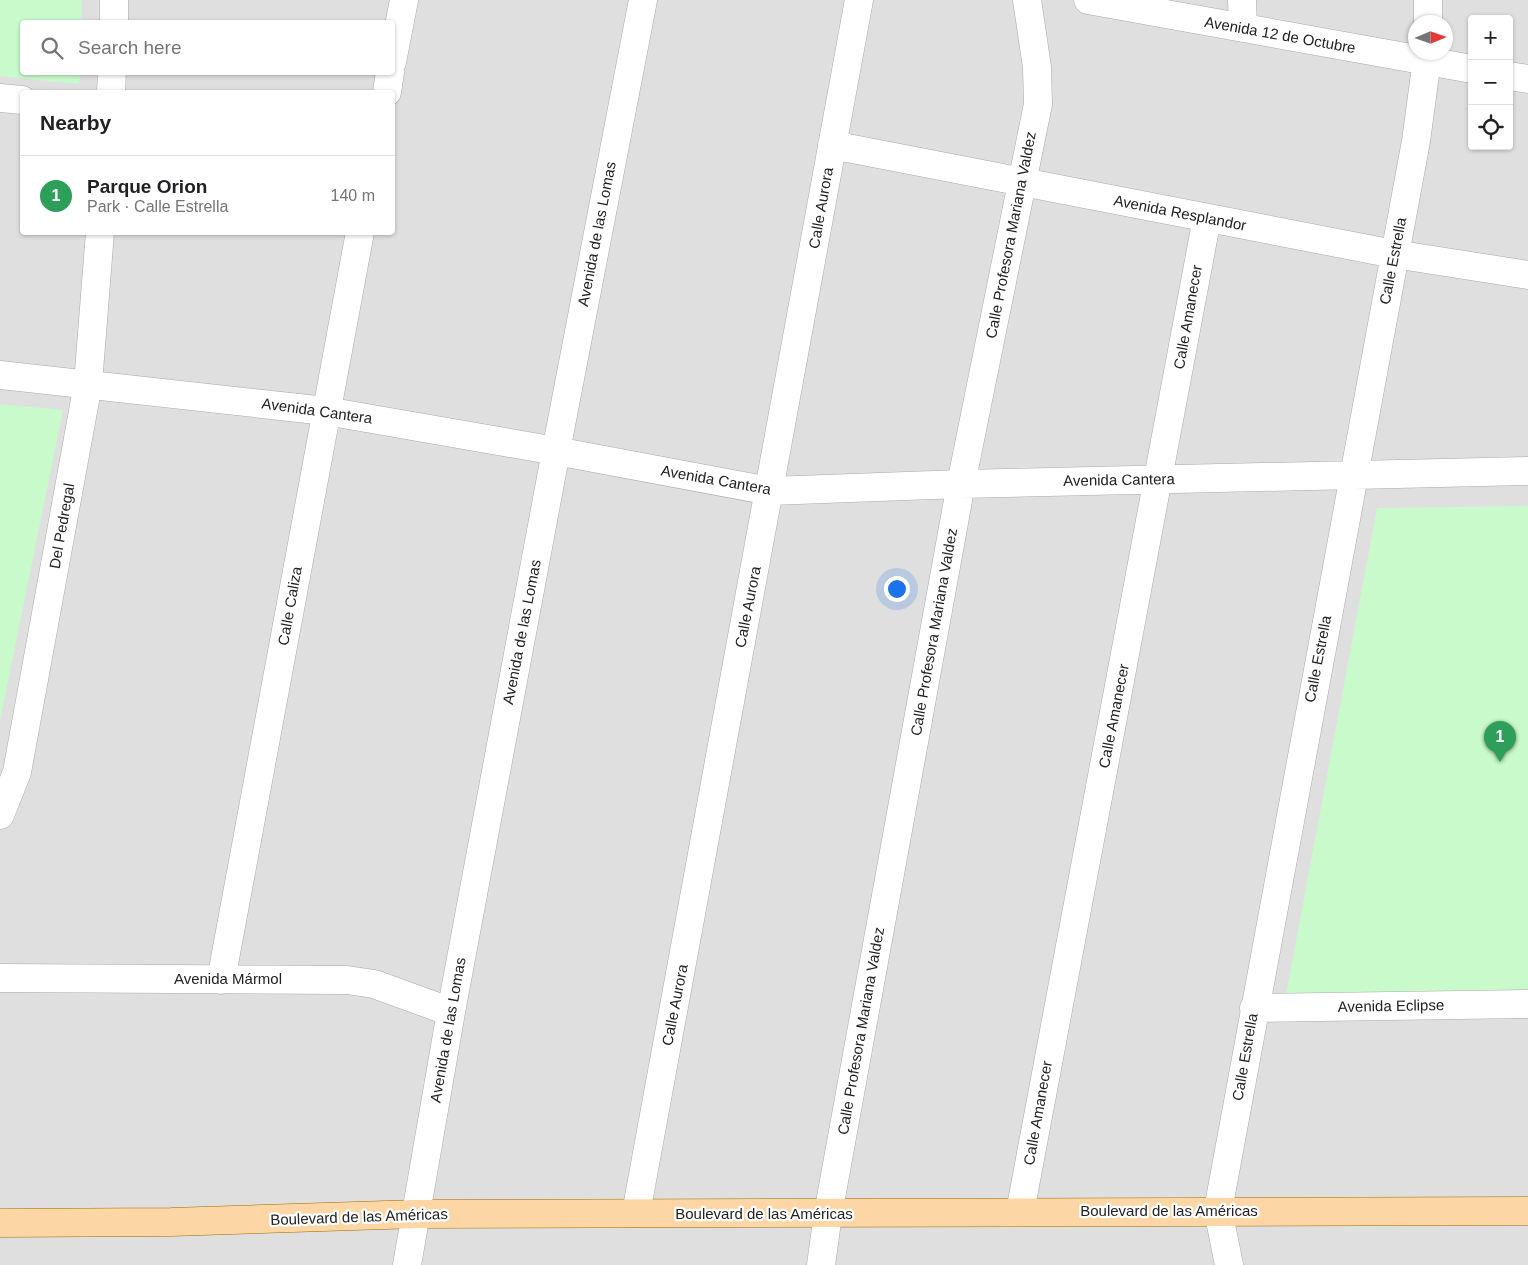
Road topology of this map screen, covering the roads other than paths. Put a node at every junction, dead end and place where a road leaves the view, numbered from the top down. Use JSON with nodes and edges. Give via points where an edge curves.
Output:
{"nodes":[{"id":1,"x":114,"y":0,"type":"edge"},
{"id":2,"x":404,"y":0,"type":"edge"},
{"id":3,"x":642,"y":0,"type":"edge"},
{"id":4,"x":859,"y":0,"type":"edge"},
{"id":5,"x":1027,"y":0,"type":"edge"},
{"id":6,"x":1088,"y":0,"type":"edge"},
{"id":7,"x":1242,"y":0,"type":"edge"},
{"id":8,"x":1428,"y":0,"type":"edge"},
{"id":9,"x":1428,"y":15,"type":"edge"},
{"id":10,"x":114,"y":20,"type":"edge"},
{"id":11,"x":1243,"y":28,"type":"junction"},
{"id":12,"x":395,"y":46,"type":"edge"},
{"id":13,"x":1408,"y":54,"type":"edge"},
{"id":14,"x":1428,"y":60,"type":"edge"},
{"id":15,"x":1438,"y":60,"type":"edge"},
{"id":16,"x":1468,"y":69,"type":"edge"},
{"id":17,"x":112,"y":75,"type":"edge"},
{"id":18,"x":390,"y":75,"type":"edge"},
{"id":19,"x":1513,"y":77,"type":"edge"},
{"id":20,"x":1528,"y":79,"type":"edge"},
{"id":21,"x":111,"y":90,"type":"edge"},
{"id":22,"x":387,"y":90,"type":"edge"},
{"id":23,"x":0,"y":98,"type":"edge"},
{"id":24,"x":20,"y":100,"type":"edge"},
{"id":25,"x":832,"y":145,"type":"junction"},
{"id":26,"x":1022,"y":182,"type":"junction"},
{"id":27,"x":1207,"y":218,"type":"junction"},
{"id":28,"x":100,"y":235,"type":"edge"},
{"id":29,"x":359,"y":235,"type":"edge"},
{"id":30,"x":1394,"y":254,"type":"junction"},
{"id":31,"x":1528,"y":275,"type":"edge"},
{"id":32,"x":0,"y":375,"type":"edge"},
{"id":33,"x":88,"y":384,"type":"junction"},
{"id":34,"x":326,"y":411,"type":"junction"},
{"id":35,"x":556,"y":451,"type":"junction"},
{"id":36,"x":1528,"y":471,"type":"edge"},
{"id":37,"x":1353,"y":474,"type":"junction"},
{"id":38,"x":1158,"y":479,"type":"junction"},
{"id":39,"x":961,"y":484,"type":"junction"},
{"id":40,"x":770,"y":491,"type":"junction"},
{"id":41,"x":0,"y":815,"type":"edge"},
{"id":42,"x":0,"y":978,"type":"edge"},
{"id":43,"x":221,"y":980,"type":"junction"},
{"id":44,"x":1528,"y":1004,"type":"edge"},
{"id":45,"x":1254,"y":1008,"type":"junction"},
{"id":46,"x":451,"y":1012,"type":"junction"},
{"id":47,"x":1218,"y":1210,"type":"junction"},
{"id":48,"x":1528,"y":1211,"type":"edge"},
{"id":49,"x":1020,"y":1212,"type":"junction"},
{"id":50,"x":636,"y":1213,"type":"junction"},
{"id":51,"x":416,"y":1214,"type":"junction"},
{"id":52,"x":828,"y":1214,"type":"junction"},
{"id":53,"x":0,"y":1223,"type":"edge"},
{"id":54,"x":407,"y":1265,"type":"edge"},
{"id":55,"x":821,"y":1265,"type":"edge"},
{"id":56,"x":1229,"y":1265,"type":"edge"}],
"edges":[{"from":1,"to":10,"type":"street"},
{"from":2,"to":12,"type":"street"},
{"from":3,"to":35,"type":"street","name":"Avenida de las Lomas"},
{"from":4,"to":25,"type":"street","name":"Calle Aurora"},
{"from":5,"to":26,"type":"street","name":"Calle Profesora Mariana Valdez","via":[[1037,67],[1038,104]]},
{"from":6,"to":11,"type":"street","name":"Avenida 12 de Octubre"},
{"from":7,"to":11,"type":"street"},
{"from":8,"to":9,"type":"street"},
{"from":11,"to":13,"type":"street","name":"Avenida 12 de Octubre"},
{"from":14,"to":30,"type":"street","name":"Calle Estrella"},
{"from":15,"to":16,"type":"street","name":"Avenida 12 de Octubre"},
{"from":17,"to":21,"type":"street"},
{"from":18,"to":22,"type":"street"},
{"from":19,"to":20,"type":"street"},
{"from":23,"to":24,"type":"street"},
{"from":25,"to":26,"type":"street","name":"Avenida Resplandor"},
{"from":25,"to":40,"type":"street","name":"Calle Aurora"},
{"from":26,"to":27,"type":"street","name":"Avenida Resplandor"},
{"from":26,"to":39,"type":"street","name":"Calle Profesora Mariana Valdez"},
{"from":27,"to":30,"type":"street","name":"Avenida Resplandor"},
{"from":27,"to":38,"type":"street","name":"Calle Amanecer"},
{"from":28,"to":33,"type":"street","name":"Del Pedregal"},
{"from":29,"to":34,"type":"street","name":"Calle Caliza"},
{"from":30,"to":31,"type":"street","name":"Avenida Resplandor"},
{"from":30,"to":37,"type":"street","name":"Calle Estrella"},
{"from":32,"to":33,"type":"street","name":"Avenida Cantera"},
{"from":33,"to":34,"type":"street","name":"Avenida Cantera"},
{"from":33,"to":41,"type":"street","name":"Del Pedregal","via":[[16,772]]},
{"from":34,"to":35,"type":"street","name":"Avenida Cantera"},
{"from":34,"to":43,"type":"street","name":"Calle Caliza"},
{"from":35,"to":40,"type":"street","name":"Avenida Cantera"},
{"from":35,"to":46,"type":"street","name":"Avenida de las Lomas"},
{"from":36,"to":37,"type":"street","name":"Avenida Cantera"},
{"from":37,"to":38,"type":"street","name":"Avenida Cantera"},
{"from":37,"to":45,"type":"street","name":"Calle Estrella"},
{"from":38,"to":39,"type":"street","name":"Avenida Cantera"},
{"from":38,"to":49,"type":"street","name":"Calle Amanecer"},
{"from":39,"to":40,"type":"street","name":"Avenida Cantera"},
{"from":39,"to":52,"type":"street","name":"Calle Profesora Mariana Valdez"},
{"from":40,"to":50,"type":"street","name":"Calle Aurora"},
{"from":42,"to":43,"type":"street","name":"Avenida Mármol"},
{"from":43,"to":46,"type":"street","name":"Avenida Mármol","via":[[356,981],[374,984]]},
{"from":44,"to":45,"type":"street","name":"Avenida Eclipse"},
{"from":45,"to":47,"type":"street","name":"Calle Estrella"},
{"from":46,"to":51,"type":"street","name":"Avenida de las Lomas"},
{"from":47,"to":48,"type":"main road","name":"Boulevard de las Américas"},
{"from":47,"to":49,"type":"main road","name":"Boulevard de las Américas"},
{"from":47,"to":56,"type":"street","name":"Calle Estrella"},
{"from":49,"to":52,"type":"main road","name":"Boulevard de las Américas"},
{"from":50,"to":51,"type":"main road","name":"Boulevard de las Américas"},
{"from":50,"to":52,"type":"main road","name":"Boulevard de las Américas"},
{"from":51,"to":53,"type":"main road","name":"Boulevard de las Américas","via":[[171,1222]]},
{"from":51,"to":54,"type":"street","name":"Avenida de las Lomas"},
{"from":52,"to":55,"type":"street","name":"Calle Profesora Mariana Valdez"}]}
